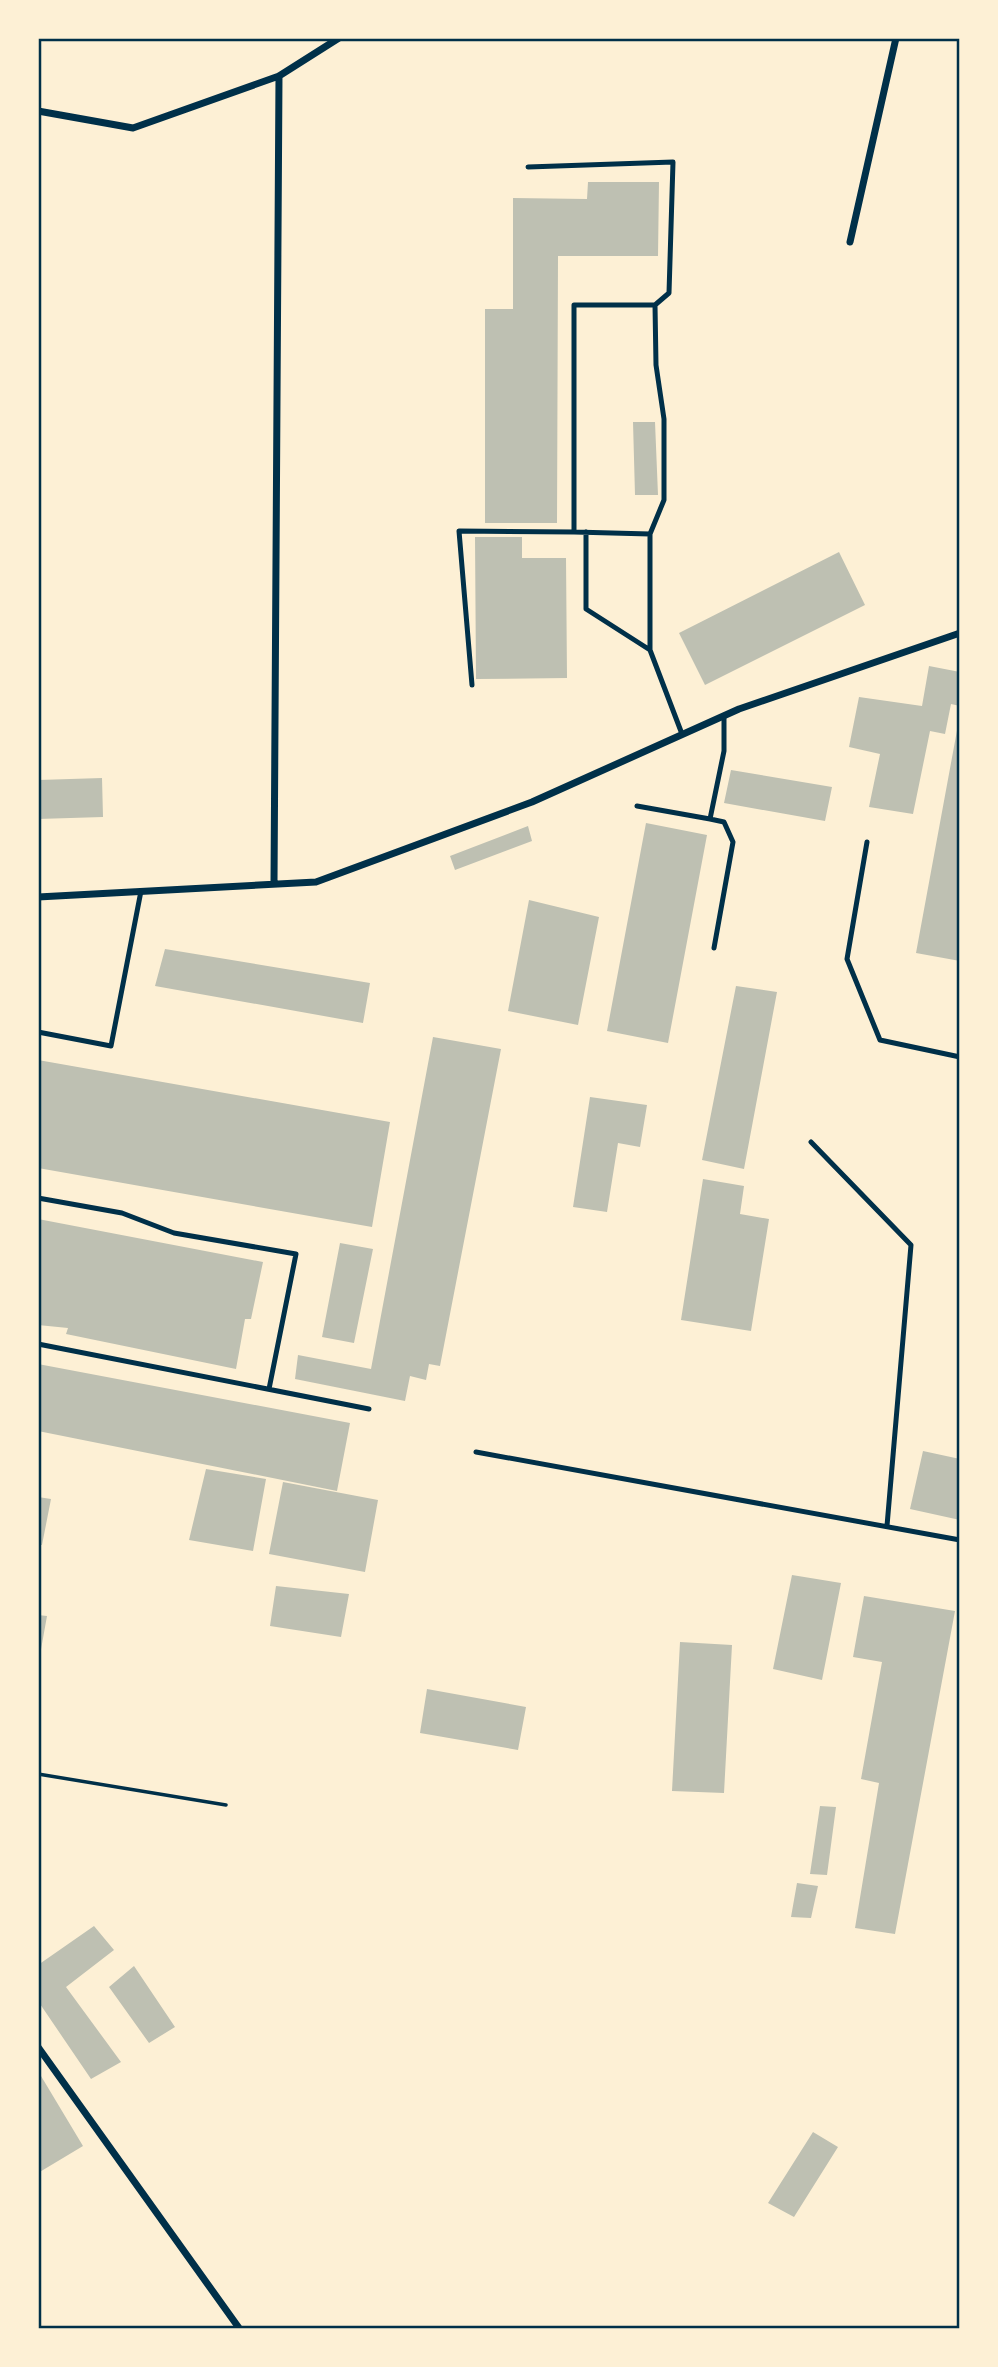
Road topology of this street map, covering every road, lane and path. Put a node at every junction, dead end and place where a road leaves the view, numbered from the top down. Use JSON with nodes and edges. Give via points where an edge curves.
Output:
{"nodes":[{"id":1,"x":339,"y":38,"type":"edge"},
{"id":2,"x":896,"y":38,"type":"edge"},
{"id":3,"x":279,"y":76,"type":"junction"},
{"id":4,"x":38,"y":111,"type":"edge"},
{"id":5,"x":528,"y":167,"type":"dead end"},
{"id":6,"x":850,"y":242,"type":"dead end"},
{"id":7,"x":655,"y":305,"type":"junction"},
{"id":8,"x":573,"y":532,"type":"junction"},
{"id":9,"x":586,"y":532,"type":"junction"},
{"id":10,"x":650,"y":534,"type":"junction"},
{"id":11,"x":960,"y":634,"type":"edge"},
{"id":12,"x":650,"y":650,"type":"junction"},
{"id":13,"x":472,"y":685,"type":"dead end"},
{"id":14,"x":724,"y":716,"type":"junction"},
{"id":15,"x":682,"y":734,"type":"junction"},
{"id":16,"x":637,"y":806,"type":"dead end"},
{"id":17,"x":710,"y":819,"type":"junction"},
{"id":18,"x":867,"y":842,"type":"dead end"},
{"id":19,"x":274,"y":884,"type":"junction"},
{"id":20,"x":141,"y":891,"type":"junction"},
{"id":21,"x":38,"y":897,"type":"edge"},
{"id":22,"x":714,"y":948,"type":"dead end"},
{"id":23,"x":38,"y":1032,"type":"edge"},
{"id":24,"x":960,"y":1057,"type":"edge"},
{"id":25,"x":811,"y":1142,"type":"dead end"},
{"id":26,"x":38,"y":1198,"type":"edge"},
{"id":27,"x":38,"y":1344,"type":"edge"},
{"id":28,"x":269,"y":1390,"type":"junction"},
{"id":29,"x":369,"y":1409,"type":"dead end"},
{"id":30,"x":476,"y":1452,"type":"dead end"},
{"id":31,"x":887,"y":1526,"type":"junction"},
{"id":32,"x":960,"y":1540,"type":"edge"},
{"id":33,"x":38,"y":1774,"type":"edge"},
{"id":34,"x":226,"y":1805,"type":"dead end"},
{"id":35,"x":38,"y":2047,"type":"edge"},
{"id":36,"x":239,"y":2329,"type":"edge"}],
"edges":[{"from":1,"to":3,"type":"street"},
{"from":2,"to":6,"type":"street"},
{"from":3,"to":4,"type":"street","via":[[133,128]]},
{"from":3,"to":19,"type":"street"},
{"from":5,"to":7,"type":"lane","via":[[673,162],[669,293]]},
{"from":7,"to":8,"type":"lane","via":[[574,305]]},
{"from":7,"to":10,"type":"lane","via":[[656,365],[664,419],[664,500]]},
{"from":8,"to":9,"type":"lane"},
{"from":8,"to":13,"type":"lane","via":[[459,531]]},
{"from":9,"to":10,"type":"lane"},
{"from":9,"to":12,"type":"lane","via":[[586,609]]},
{"from":10,"to":12,"type":"lane"},
{"from":11,"to":14,"type":"street"},
{"from":12,"to":15,"type":"lane"},
{"from":14,"to":15,"type":"street"},
{"from":14,"to":17,"type":"lane","via":[[724,751]]},
{"from":15,"to":19,"type":"street","via":[[532,802],[316,882]]},
{"from":16,"to":17,"type":"lane"},
{"from":17,"to":22,"type":"lane","via":[[724,822],[733,842]]},
{"from":18,"to":24,"type":"lane","via":[[847,959],[880,1040]]},
{"from":19,"to":20,"type":"street"},
{"from":20,"to":21,"type":"street"},
{"from":20,"to":23,"type":"lane","via":[[111,1046]]},
{"from":25,"to":31,"type":"lane","via":[[911,1245]]},
{"from":26,"to":28,"type":"lane","via":[[122,1213],[174,1233],[296,1254]]},
{"from":27,"to":28,"type":"lane"},
{"from":28,"to":29,"type":"lane"},
{"from":30,"to":31,"type":"lane"},
{"from":31,"to":32,"type":"lane"},
{"from":33,"to":34,"type":"path"},
{"from":35,"to":36,"type":"street"}]}
